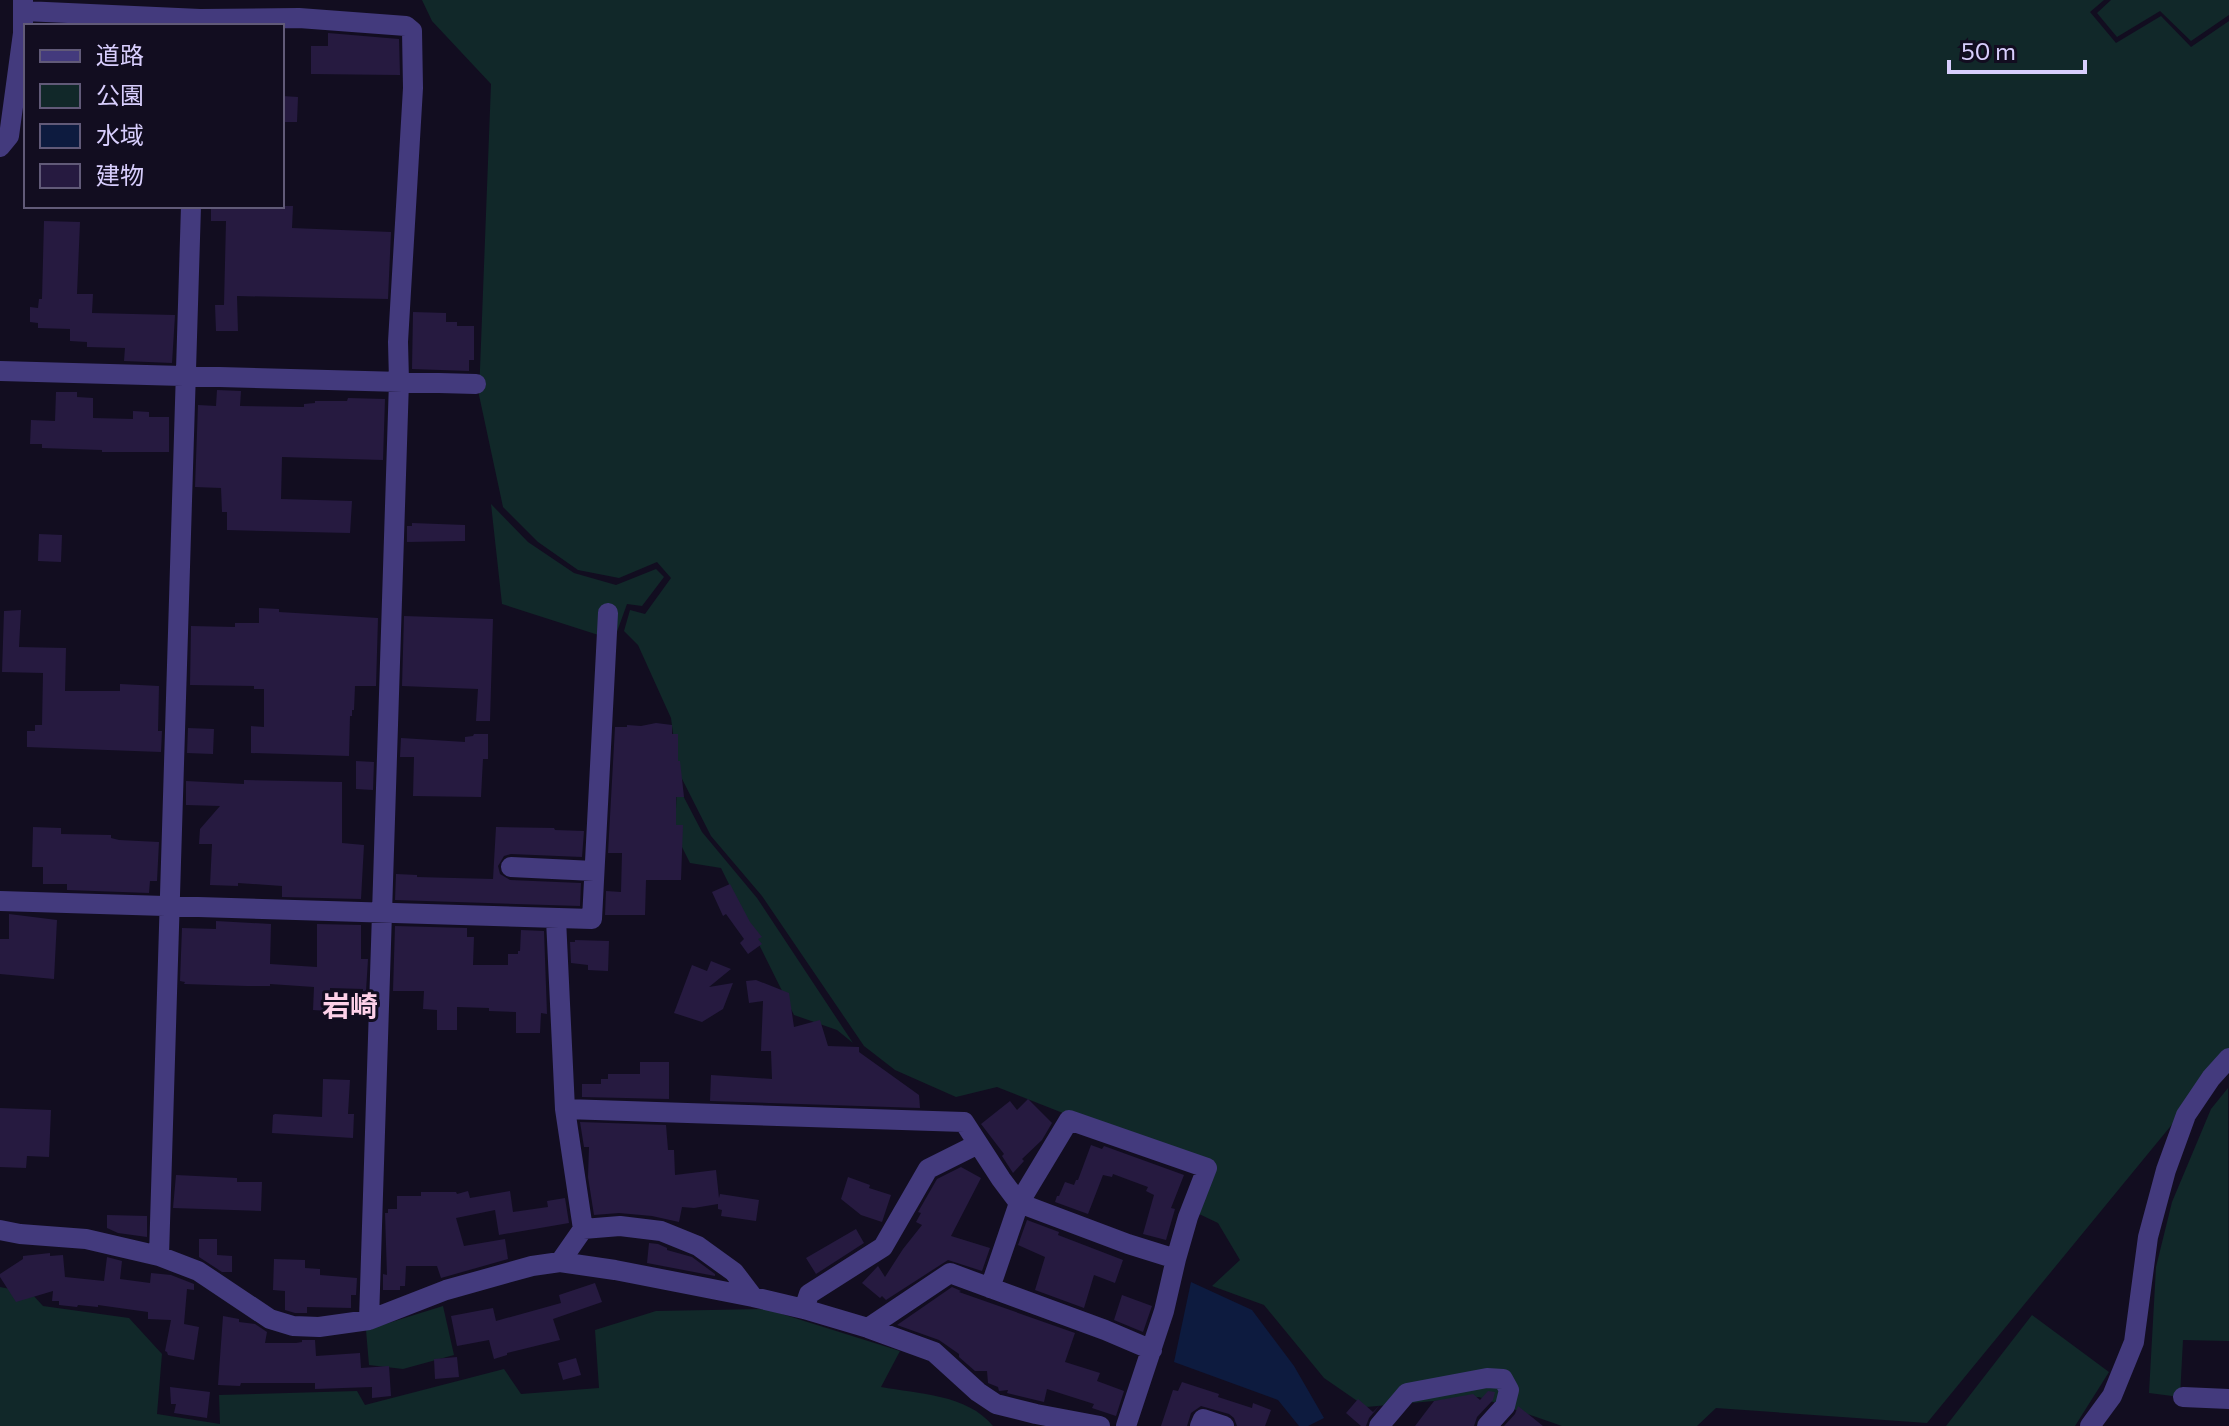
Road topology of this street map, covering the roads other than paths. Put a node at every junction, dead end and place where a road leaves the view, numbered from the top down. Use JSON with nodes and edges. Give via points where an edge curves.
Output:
{"nodes":[{"id":1,"x":23,"y":6,"type":"edge"},
{"id":2,"x":200,"y":15,"type":"edge"},
{"id":3,"x":0,"y":147,"type":"edge"},
{"id":4,"x":191,"y":208,"type":"edge"},
{"id":5,"x":0,"y":371,"type":"edge"},
{"id":6,"x":187,"y":375,"type":"junction"},
{"id":7,"x":399,"y":381,"type":"junction"},
{"id":8,"x":476,"y":384,"type":"dead end"},
{"id":9,"x":608,"y":613,"type":"dead end"},
{"id":10,"x":511,"y":867,"type":"dead end"},
{"id":11,"x":594,"y":871,"type":"junction"},
{"id":12,"x":0,"y":901,"type":"edge"},
{"id":13,"x":170,"y":905,"type":"junction"},
{"id":14,"x":381,"y":914,"type":"junction"},
{"id":15,"x":556,"y":919,"type":"junction"},
{"id":16,"x":2229,"y":1058,"type":"edge"},
{"id":17,"x":565,"y":1109,"type":"junction"},
{"id":18,"x":978,"y":1144,"type":"junction"},
{"id":19,"x":1019,"y":1203,"type":"junction"},
{"id":20,"x":583,"y":1229,"type":"junction"},
{"id":21,"x":0,"y":1230,"type":"edge"},
{"id":22,"x":159,"y":1256,"type":"junction"},
{"id":23,"x":1176,"y":1259,"type":"junction"},
{"id":24,"x":560,"y":1262,"type":"junction"},
{"id":25,"x":990,"y":1288,"type":"junction"},
{"id":26,"x":753,"y":1297,"type":"junction"},
{"id":27,"x":804,"y":1309,"type":"junction"},
{"id":28,"x":369,"y":1320,"type":"junction"},
{"id":29,"x":868,"y":1328,"type":"junction"},
{"id":30,"x":1152,"y":1350,"type":"junction"},
{"id":31,"x":2183,"y":1397,"type":"dead end"},
{"id":32,"x":2229,"y":1399,"type":"edge"},
{"id":33,"x":1035,"y":1420,"type":"edge"},
{"id":34,"x":1100,"y":1426,"type":"edge"},
{"id":35,"x":1126,"y":1426,"type":"edge"},
{"id":36,"x":1200,"y":1426,"type":"edge"},
{"id":37,"x":1224,"y":1426,"type":"edge"},
{"id":38,"x":1379,"y":1426,"type":"edge"},
{"id":39,"x":1487,"y":1426,"type":"edge"},
{"id":40,"x":2090,"y":1426,"type":"edge"}],
"edges":[{"from":1,"to":2,"type":"street"},
{"from":1,"to":3,"type":"street","via":[[9,136]]},
{"from":2,"to":7,"type":"street","via":[[406,26],[412,31]]},
{"from":4,"to":6,"type":"street"},
{"from":5,"to":6,"type":"street"},
{"from":6,"to":7,"type":"street"},
{"from":6,"to":13,"type":"street"},
{"from":7,"to":8,"type":"street"},
{"from":7,"to":14,"type":"street"},
{"from":9,"to":11,"type":"street"},
{"from":10,"to":11,"type":"street"},
{"from":11,"to":15,"type":"street","via":[[592,919]]},
{"from":12,"to":13,"type":"street"},
{"from":13,"to":14,"type":"street"},
{"from":13,"to":22,"type":"street"},
{"from":14,"to":15,"type":"street"},
{"from":14,"to":28,"type":"street"},
{"from":15,"to":17,"type":"street"},
{"from":16,"to":40,"type":"street","via":[[2186,1115],[2148,1237],[2134,1342],[2112,1396]]},
{"from":17,"to":18,"type":"street","via":[[964,1122]]},
{"from":17,"to":20,"type":"street"},
{"from":18,"to":19,"type":"street"},
{"from":18,"to":27,"type":"street","via":[[928,1169],[883,1247],[809,1294]]},
{"from":19,"to":23,"type":"street"},
{"from":19,"to":23,"type":"street","via":[[1069,1120],[1207,1168]]},
{"from":19,"to":25,"type":"street"},
{"from":20,"to":24,"type":"street"},
{"from":20,"to":26,"type":"street","via":[[661,1231],[698,1246],[734,1272]]},
{"from":21,"to":22,"type":"street","via":[[86,1239]]},
{"from":22,"to":28,"type":"street","via":[[198,1271],[270,1319],[319,1327]]},
{"from":23,"to":30,"type":"street"},
{"from":24,"to":26,"type":"street"},
{"from":24,"to":28,"type":"street","via":[[446,1290]]},
{"from":25,"to":29,"type":"street","via":[[950,1273]]},
{"from":25,"to":30,"type":"street"},
{"from":26,"to":27,"type":"street"},
{"from":27,"to":29,"type":"street"},
{"from":29,"to":33,"type":"street","via":[[934,1352],[978,1392]]},
{"from":30,"to":35,"type":"street"},
{"from":31,"to":32,"type":"street"},
{"from":33,"to":34,"type":"street"},
{"from":36,"to":37,"type":"street","via":[[1203,1419]]},
{"from":38,"to":39,"type":"street","via":[[1407,1393],[1503,1379],[1509,1390],[1505,1406]]}]}
